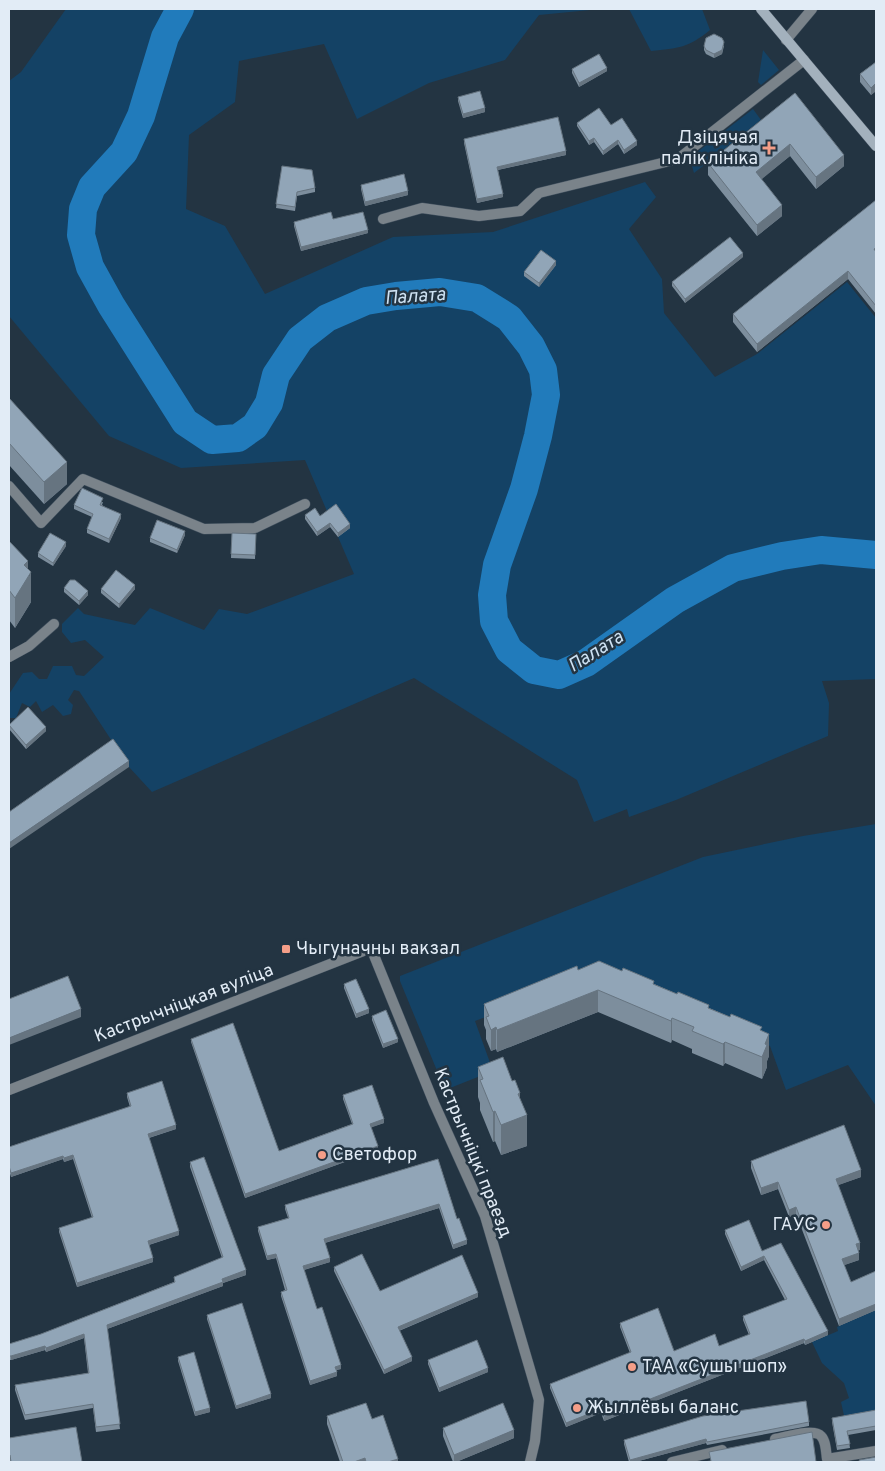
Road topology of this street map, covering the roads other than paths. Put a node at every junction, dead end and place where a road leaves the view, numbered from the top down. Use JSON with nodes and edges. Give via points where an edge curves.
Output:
{"nodes":[{"id":1,"x":761,"y":9,"type":"edge"},
{"id":2,"x":812,"y":9,"type":"edge"},
{"id":3,"x":786,"y":40,"type":"junction"},
{"id":4,"x":804,"y":60,"type":"junction"},
{"id":5,"x":876,"y":146,"type":"edge"},
{"id":6,"x":383,"y":220,"type":"dead end"},
{"id":7,"x":9,"y":486,"type":"edge"},
{"id":8,"x":305,"y":504,"type":"dead end"},
{"id":9,"x":54,"y":624,"type":"dead end"},
{"id":10,"x":9,"y":657,"type":"edge"},
{"id":11,"x":371,"y":948,"type":"joint"},
{"id":12,"x":9,"y":1090,"type":"edge"},
{"id":13,"x":766,"y":1441,"type":"edge"},
{"id":14,"x":728,"y":1448,"type":"edge"},
{"id":15,"x":876,"y":1451,"type":"edge"},
{"id":16,"x":530,"y":1462,"type":"edge"},
{"id":17,"x":672,"y":1462,"type":"edge"}],
"edges":[{"from":1,"to":3,"type":"main road"},
{"from":2,"to":3,"type":"street"},
{"from":3,"to":4,"type":"main road"},
{"from":4,"to":5,"type":"main road"},
{"from":4,"to":6,"type":"street","via":[[678,159],[539,193],[520,211],[479,216],[422,208]]},
{"from":7,"to":8,"type":"street","via":[[42,523],[83,478],[204,529],[255,528]]},
{"from":9,"to":10,"type":"street","via":[[29,646]]},
{"from":11,"to":12,"type":"street","name":"Кастрычніцкая вуліца"},
{"from":11,"to":16,"type":"street","name":"Кастрычніцкі праезд","via":[[434,1103],[485,1216],[539,1400]]},
{"from":13,"to":15,"type":"street","via":[[813,1432],[821,1435],[827,1459]]},
{"from":14,"to":17,"type":"street"}]}
